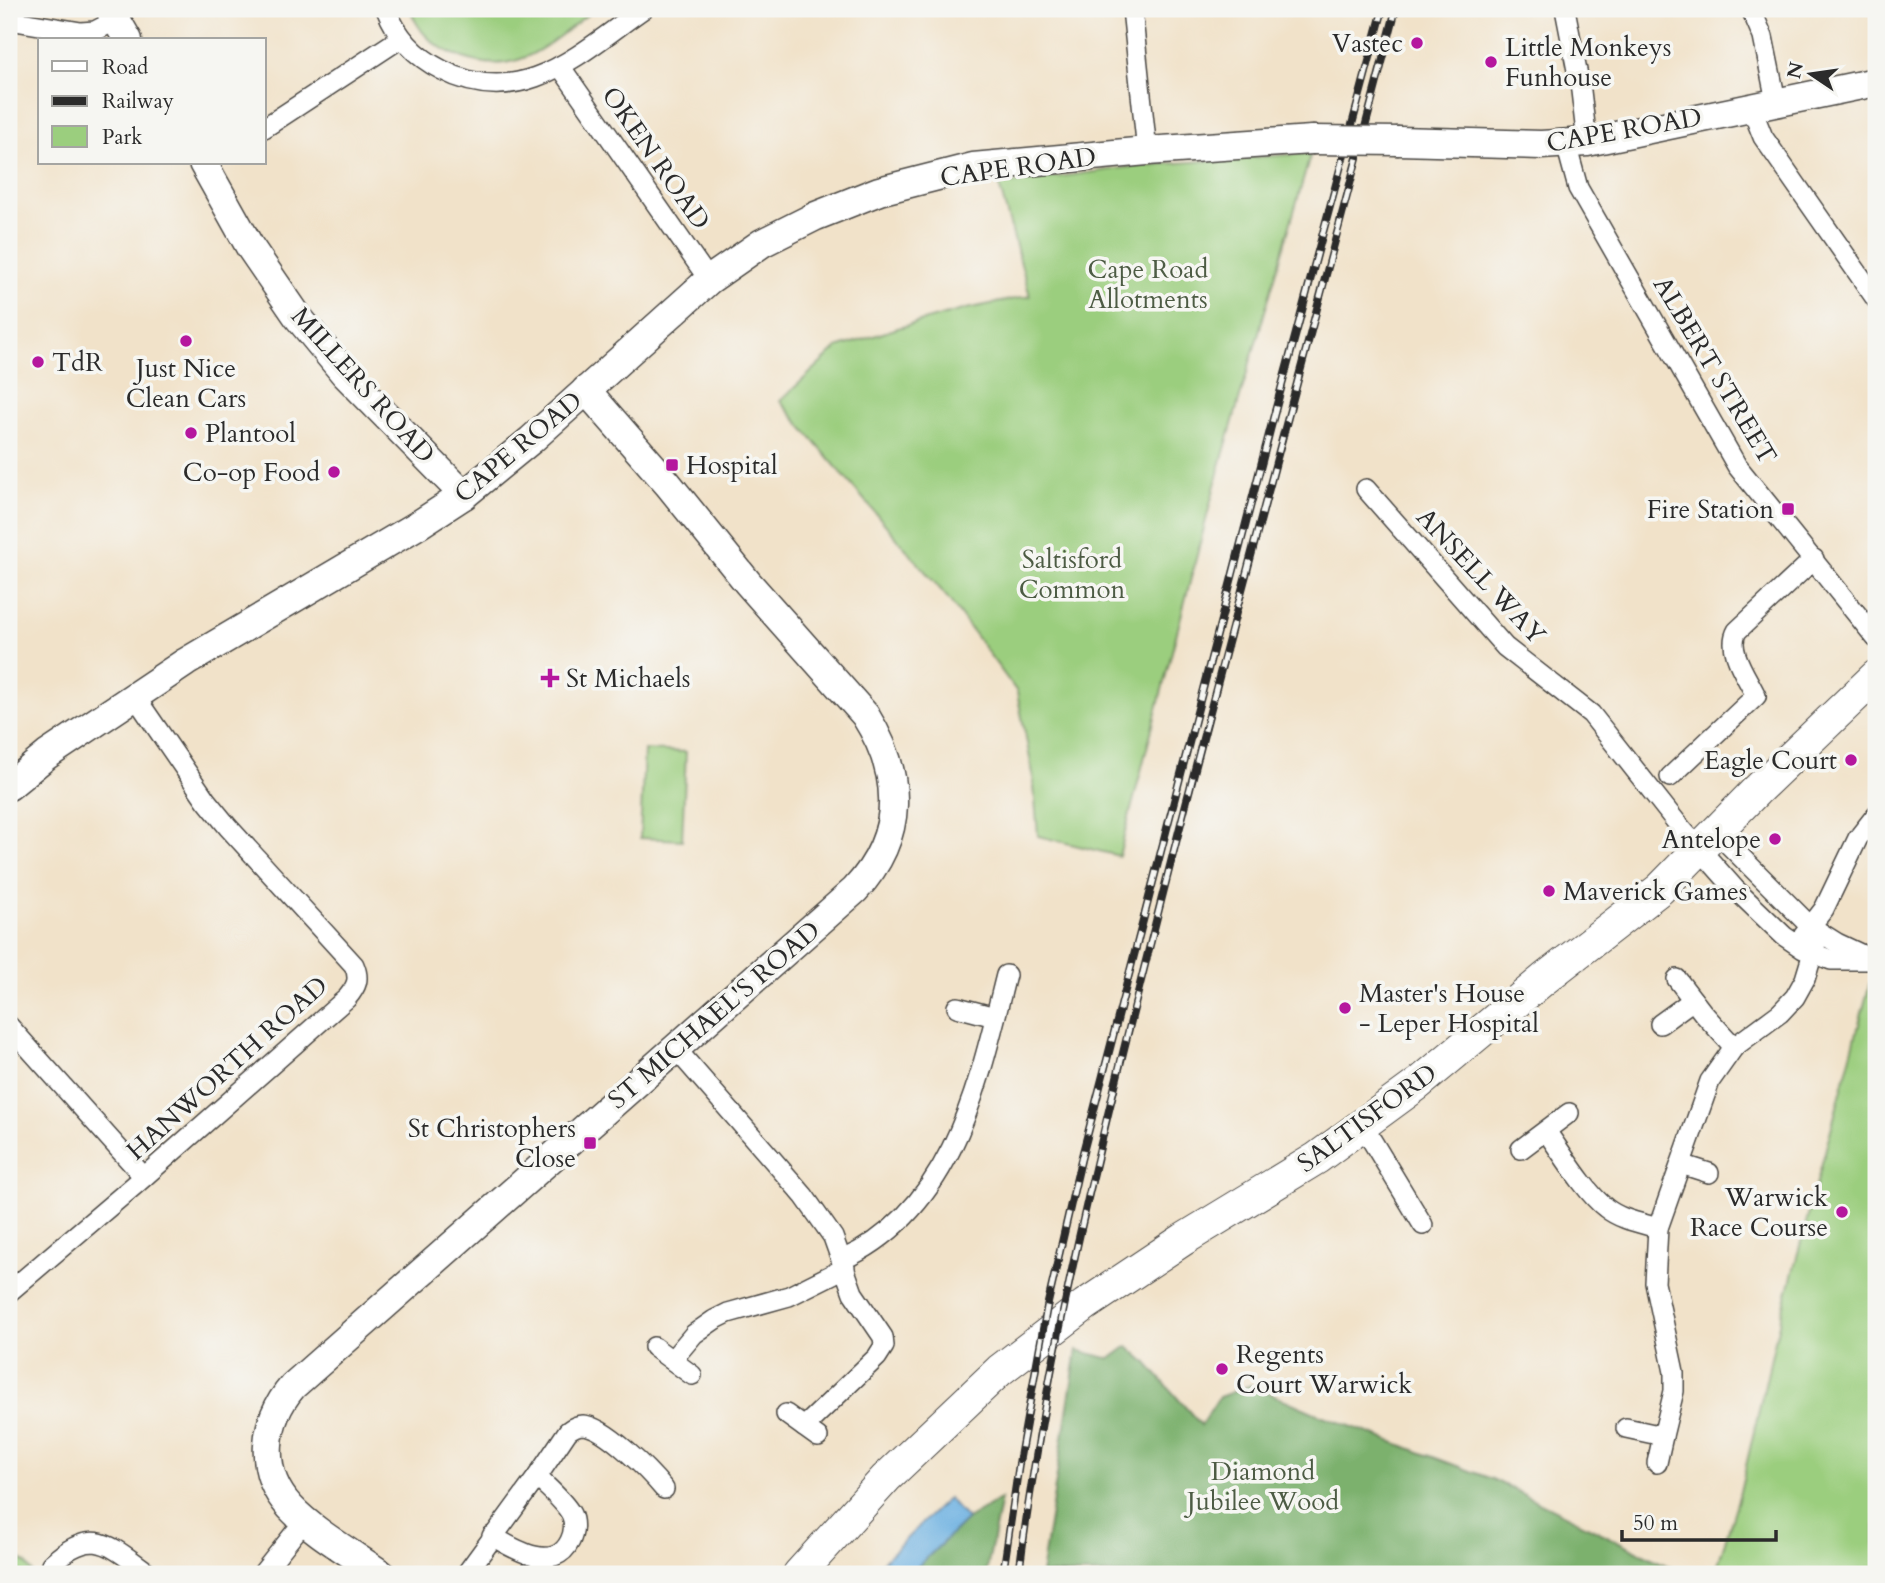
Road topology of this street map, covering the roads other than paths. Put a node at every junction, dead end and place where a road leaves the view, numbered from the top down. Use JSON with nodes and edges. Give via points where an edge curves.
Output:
{"nodes":[{"id":1,"x":386,"y":9,"type":"edge"},
{"id":2,"x":643,"y":9,"type":"edge"},
{"id":3,"x":1132,"y":9,"type":"edge"},
{"id":4,"x":1565,"y":9,"type":"edge"},
{"id":5,"x":1751,"y":9,"type":"edge"},
{"id":6,"x":9,"y":20,"type":"edge"},
{"id":7,"x":118,"y":23,"type":"edge"},
{"id":8,"x":401,"y":38,"type":"junction"},
{"id":9,"x":560,"y":66,"type":"junction"},
{"id":10,"x":1876,"y":82,"type":"edge"},
{"id":11,"x":1764,"y":104,"type":"junction"},
{"id":12,"x":266,"y":127,"type":"edge"},
{"id":13,"x":1576,"y":143,"type":"junction"},
{"id":14,"x":1147,"y":151,"type":"junction"},
{"id":15,"x":208,"y":165,"type":"edge"},
{"id":16,"x":709,"y":281,"type":"junction"},
{"id":17,"x":1876,"y":299,"type":"edge"},
{"id":18,"x":586,"y":390,"type":"junction"},
{"id":19,"x":1366,"y":489,"type":"dead end"},
{"id":20,"x":464,"y":495,"type":"junction"},
{"id":21,"x":1814,"y":559,"type":"junction"},
{"id":22,"x":1876,"y":638,"type":"edge"},
{"id":23,"x":1876,"y":676,"type":"edge"},
{"id":24,"x":134,"y":695,"type":"junction"},
{"id":25,"x":1670,"y":777,"type":"dead end"},
{"id":26,"x":9,"y":786,"type":"edge"},
{"id":27,"x":1876,"y":815,"type":"edge"},
{"id":28,"x":1708,"y":840,"type":"junction"},
{"id":29,"x":1815,"y":929,"type":"junction"},
{"id":30,"x":1804,"y":949,"type":"junction"},
{"id":31,"x":1875,"y":960,"type":"edge"},
{"id":32,"x":1006,"y":975,"type":"dead end"},
{"id":33,"x":1677,"y":979,"type":"dead end"},
{"id":34,"x":1693,"y":1000,"type":"junction"},
{"id":35,"x":957,"y":1007,"type":"dead end"},
{"id":36,"x":995,"y":1017,"type":"junction"},
{"id":37,"x":1660,"y":1024,"type":"dead end"},
{"id":38,"x":9,"y":1026,"type":"edge"},
{"id":39,"x":1734,"y":1047,"type":"junction"},
{"id":40,"x":676,"y":1049,"type":"junction"},
{"id":41,"x":1569,"y":1113,"type":"dead end"},
{"id":42,"x":1363,"y":1126,"type":"junction"},
{"id":43,"x":1546,"y":1130,"type":"junction"},
{"id":44,"x":1521,"y":1149,"type":"dead end"},
{"id":45,"x":1681,"y":1164,"type":"junction"},
{"id":46,"x":1709,"y":1173,"type":"dead end"},
{"id":47,"x":144,"y":1177,"type":"junction"},
{"id":48,"x":1423,"y":1224,"type":"dead end"},
{"id":49,"x":1657,"y":1228,"type":"junction"},
{"id":50,"x":843,"y":1264,"type":"junction"},
{"id":51,"x":9,"y":1292,"type":"edge"},
{"id":52,"x":654,"y":1348,"type":"dead end"},
{"id":53,"x":672,"y":1360,"type":"junction"},
{"id":54,"x":692,"y":1374,"type":"dead end"},
{"id":55,"x":786,"y":1414,"type":"dead end"},
{"id":56,"x":1626,"y":1428,"type":"dead end"},
{"id":57,"x":1664,"y":1436,"type":"junction"},
{"id":58,"x":1657,"y":1463,"type":"dead end"},
{"id":59,"x":537,"y":1477,"type":"junction"},
{"id":60,"x":664,"y":1489,"type":"dead end"},
{"id":61,"x":305,"y":1520,"type":"junction"},
{"id":62,"x":492,"y":1536,"type":"junction"},
{"id":63,"x":51,"y":1564,"type":"dead end"},
{"id":64,"x":150,"y":1574,"type":"edge"},
{"id":65,"x":262,"y":1574,"type":"edge"},
{"id":66,"x":381,"y":1574,"type":"edge"},
{"id":67,"x":466,"y":1574,"type":"edge"},
{"id":68,"x":799,"y":1574,"type":"edge"}],
"edges":[{"from":1,"to":8,"type":"street"},
{"from":2,"to":9,"type":"street"},
{"from":3,"to":14,"type":"street"},
{"from":4,"to":13,"type":"street","name":"ALBERT STREET","via":[[1581,91]]},
{"from":5,"to":11,"type":"street","via":[[1763,37]]},
{"from":6,"to":7,"type":"street","via":[[81,32]]},
{"from":8,"to":9,"type":"street","via":[[437,67],[481,84],[517,84]]},
{"from":8,"to":12,"type":"street"},
{"from":9,"to":16,"type":"street","name":"OKEN ROAD"},
{"from":10,"to":11,"type":"street","name":"CAPE ROAD"},
{"from":11,"to":13,"type":"street","name":"CAPE ROAD"},
{"from":11,"to":17,"type":"street","via":[[1763,137]]},
{"from":13,"to":14,"type":"street","name":"CAPE ROAD","bridge":true,"via":[[1312,141]]},
{"from":13,"to":21,"type":"street","name":"ALBERT STREET","via":[[1578,188],[1737,466]]},
{"from":14,"to":16,"type":"street","name":"CAPE ROAD","via":[[974,167],[879,191],[780,232]]},
{"from":15,"to":20,"type":"street","name":"MILLERS ROAD","via":[[250,247],[292,309],[345,374]]},
{"from":16,"to":18,"type":"street","name":"CAPE ROAD"},
{"from":18,"to":20,"type":"street","name":"CAPE ROAD"},
{"from":18,"to":40,"type":"street","name":"ST MICHAEL'S ROAD","via":[[864,715],[883,749],[893,782],[888,834],[865,879]]},
{"from":19,"to":28,"type":"street","name":"ANSELL WAY","via":[[1505,648],[1591,714]]},
{"from":20,"to":24,"type":"street","name":"CAPE ROAD"},
{"from":21,"to":22,"type":"street","name":"ALBERT STREET"},
{"from":21,"to":25,"type":"street","via":[[1734,637],[1756,696]]},
{"from":23,"to":28,"type":"main road","name":"SALTISFORD"},
{"from":24,"to":26,"type":"street","name":"CAPE ROAD"},
{"from":24,"to":47,"type":"street","name":"HANWORTH ROAD","via":[[206,800],[354,965],[358,979],[347,998]]},
{"from":27,"to":29,"type":"street","via":[[1858,838]]},
{"from":28,"to":29,"type":"street"},
{"from":28,"to":30,"type":"street","via":[[1735,889]]},
{"from":28,"to":42,"type":"main road","name":"SALTISFORD","via":[[1660,889]]},
{"from":29,"to":30,"type":"street"},
{"from":29,"to":31,"type":"street"},
{"from":30,"to":31,"type":"street","via":[[1843,961]]},
{"from":30,"to":39,"type":"street","via":[[1805,979],[1795,997]]},
{"from":32,"to":36,"type":"street"},
{"from":33,"to":34,"type":"street"},
{"from":34,"to":37,"type":"street"},
{"from":34,"to":39,"type":"street"},
{"from":35,"to":36,"type":"street"},
{"from":36,"to":50,"type":"street","via":[[972,1102],[943,1167],[889,1231]]},
{"from":38,"to":47,"type":"street"},
{"from":39,"to":45,"type":"street","via":[[1710,1081]]},
{"from":40,"to":50,"type":"street","via":[[804,1196],[833,1237]]},
{"from":40,"to":61,"type":"street","name":"ST MICHAEL'S ROAD","via":[[282,1399],[269,1429],[268,1458],[282,1497]]},
{"from":41,"to":43,"type":"street"},
{"from":42,"to":48,"type":"street"},
{"from":42,"to":68,"type":"main road","name":"SALTISFORD","via":[[1150,1260],[1000,1370],[926,1438]]},
{"from":43,"to":44,"type":"street"},
{"from":43,"to":49,"type":"street","via":[[1607,1209]]},
{"from":45,"to":46,"type":"street"},
{"from":45,"to":49,"type":"street"},
{"from":47,"to":51,"type":"street","name":"HANWORTH ROAD"},
{"from":49,"to":57,"type":"street","via":[[1655,1283],[1674,1372]]},
{"from":50,"to":53,"type":"street","via":[[779,1300],[721,1316],[694,1334]]},
{"from":50,"to":55,"type":"street","via":[[853,1293],[883,1337],[884,1346],[811,1432]]},
{"from":52,"to":53,"type":"street"},
{"from":53,"to":54,"type":"street"},
{"from":56,"to":57,"type":"street"},
{"from":57,"to":58,"type":"street"},
{"from":59,"to":60,"type":"street","via":[[568,1432],[582,1425],[634,1455]]},
{"from":59,"to":62,"type":"street"},
{"from":59,"to":62,"type":"street","via":[[570,1513],[573,1533],[564,1550],[541,1558]]},
{"from":61,"to":65,"type":"street"},
{"from":61,"to":66,"type":"street","name":"ST MICHAEL'S ROAD"},
{"from":62,"to":67,"type":"street"},
{"from":63,"to":64,"type":"street","via":[[76,1544],[97,1541]]}]}
